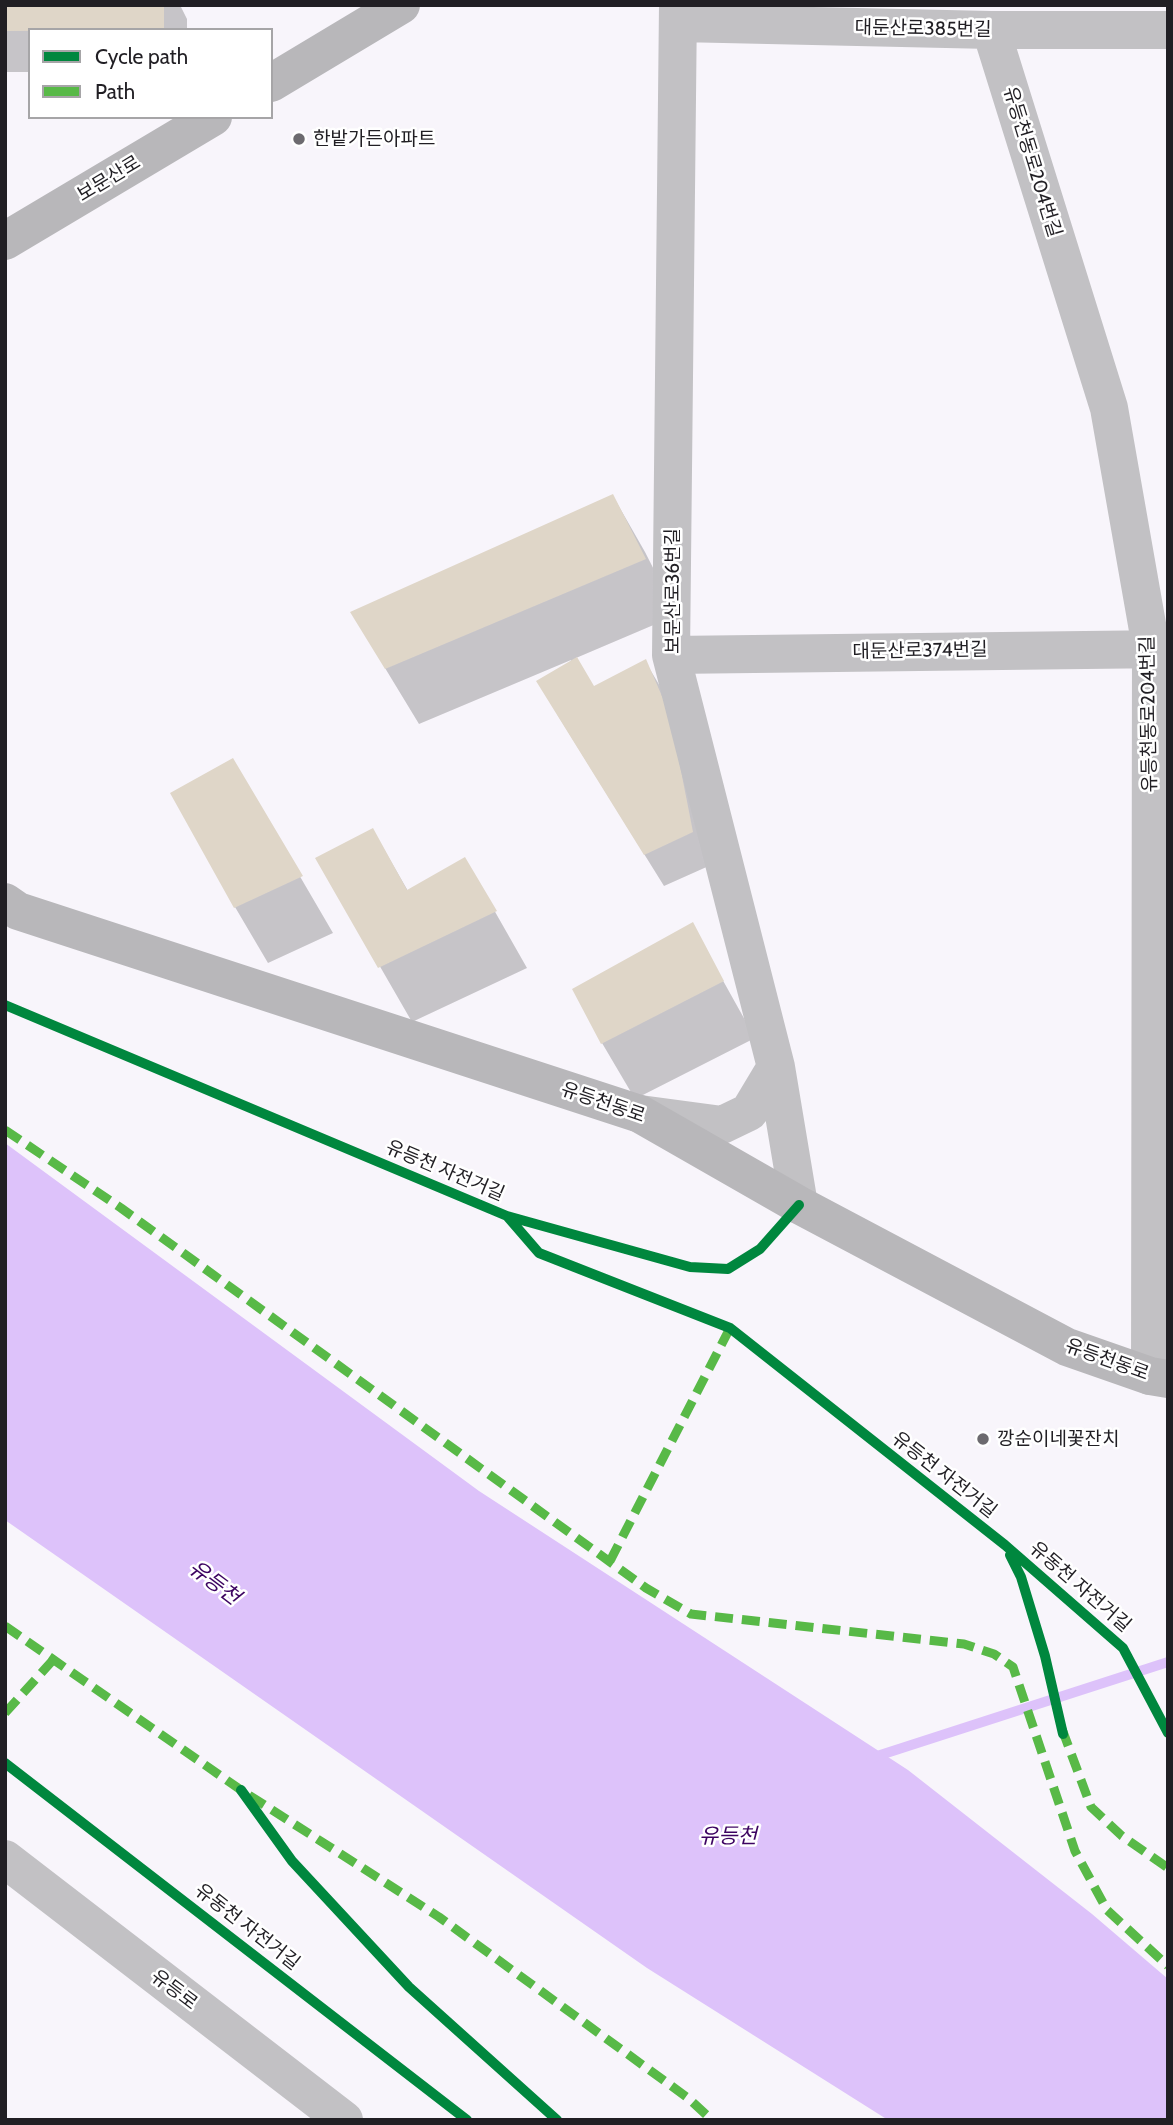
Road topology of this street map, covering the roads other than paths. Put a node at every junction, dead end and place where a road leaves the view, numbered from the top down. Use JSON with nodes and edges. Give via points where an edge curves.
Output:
{"nodes":[{"id":1,"x":401,"y":5,"type":"edge"},
{"id":2,"x":678,"y":14,"type":"edge"},
{"id":3,"x":991,"y":30,"type":"junction"},
{"id":4,"x":1168,"y":30,"type":"edge"},
{"id":5,"x":273,"y":82,"type":"edge"},
{"id":6,"x":210,"y":119,"type":"edge"},
{"id":7,"x":5,"y":241,"type":"edge"},
{"id":8,"x":1159,"y":648,"type":"edge"},
{"id":9,"x":671,"y":655,"type":"junction"},
{"id":10,"x":5,"y":902,"type":"edge"},
{"id":11,"x":776,"y":1067,"type":"junction"},
{"id":12,"x":640,"y":1114,"type":"junction"},
{"id":13,"x":799,"y":1205,"type":"junction"},
{"id":14,"x":1159,"y":1378,"type":"edge"},
{"id":15,"x":5,"y":1859,"type":"edge"},
{"id":16,"x":344,"y":2120,"type":"edge"}],
"edges":[{"from":1,"to":5,"type":"main road"},
{"from":2,"to":3,"type":"street","name":"대둔산로385번길"},
{"from":2,"to":9,"type":"street","name":"보문산로36번길"},
{"from":3,"to":4,"type":"street","name":"대둔산로385번길"},
{"from":3,"to":8,"type":"street","name":"유등천동로204번길","via":[[1109,408]]},
{"from":6,"to":7,"type":"main road","name":"보문산로"},
{"from":8,"to":9,"type":"street","name":"대둔산로374번길"},
{"from":8,"to":14,"type":"street","name":"유등천동로204번길"},
{"from":9,"to":11,"type":"street","name":"보문산로36번길"},
{"from":10,"to":12,"type":"main road","name":"유등천동로","via":[[18,911]]},
{"from":11,"to":12,"type":"street","via":[[749,1112],[722,1125]]},
{"from":11,"to":13,"type":"street","name":"보문산로36번길"},
{"from":12,"to":13,"type":"main road","name":"유등천동로"},
{"from":13,"to":14,"type":"main road","name":"유등천동로","via":[[1067,1347]]},
{"from":15,"to":16,"type":"street","name":"유등로"}]}
